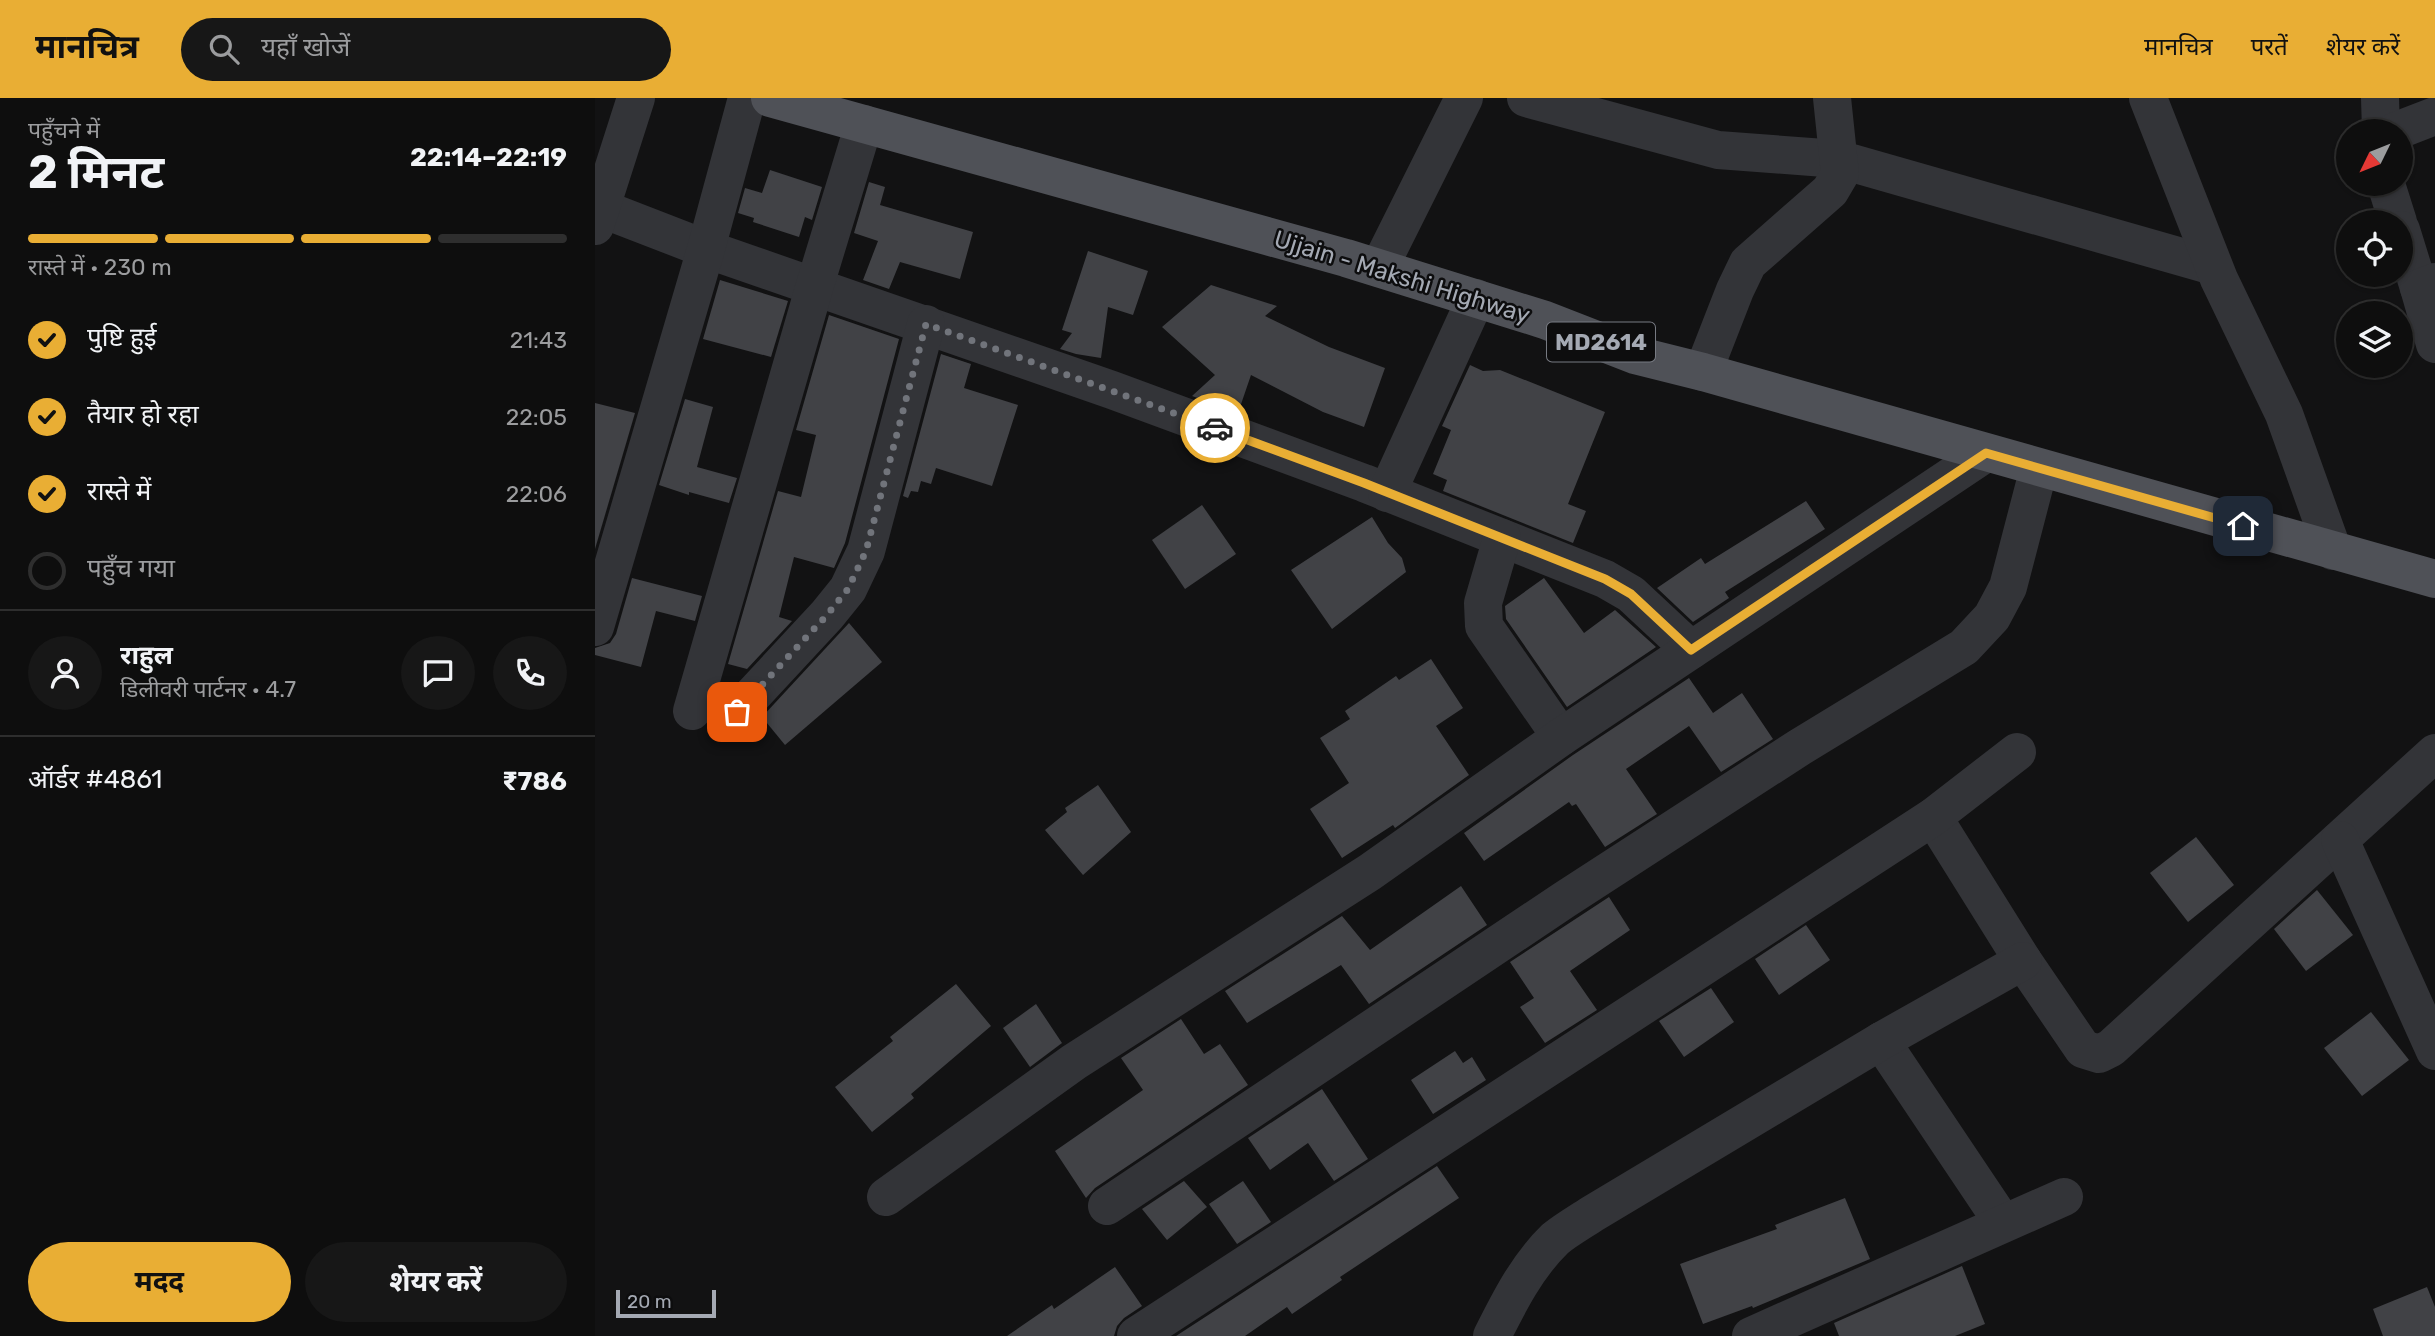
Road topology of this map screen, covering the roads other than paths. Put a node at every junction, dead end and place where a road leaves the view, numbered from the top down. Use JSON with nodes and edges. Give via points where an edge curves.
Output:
{"nodes":[{"id":1,"x":636,"y":98,"type":"edge"},
{"id":2,"x":747,"y":98,"type":"edge"},
{"id":3,"x":770,"y":98,"type":"edge"},
{"id":4,"x":1464,"y":98,"type":"edge"},
{"id":5,"x":1526,"y":98,"type":"edge"},
{"id":6,"x":1832,"y":98,"type":"edge"},
{"id":7,"x":2148,"y":98,"type":"edge"},
{"id":8,"x":2380,"y":98,"type":"edge"},
{"id":9,"x":1610,"y":109,"type":"edge"},
{"id":10,"x":2435,"y":116,"type":"edge"},
{"id":11,"x":2381,"y":119,"type":"edge"},
{"id":12,"x":864,"y":124,"type":"junction"},
{"id":13,"x":2413,"y":124,"type":"edge"},
{"id":14,"x":1838,"y":159,"type":"junction"},
{"id":15,"x":597,"y":213,"type":"edge"},
{"id":16,"x":706,"y":248,"type":"junction"},
{"id":17,"x":2413,"y":255,"type":"edge"},
{"id":18,"x":2213,"y":266,"type":"junction"},
{"id":19,"x":1379,"y":268,"type":"junction"},
{"id":20,"x":815,"y":285,"type":"junction"},
{"id":21,"x":2427,"y":285,"type":"edge"},
{"id":22,"x":1476,"y":298,"type":"junction"},
{"id":23,"x":926,"y":324,"type":"junction"},
{"id":24,"x":2435,"y":344,"type":"edge"},
{"id":25,"x":1703,"y":372,"type":"junction"},
{"id":26,"x":1986,"y":453,"type":"junction"},
{"id":27,"x":2039,"y":468,"type":"junction"},
{"id":28,"x":1387,"y":493,"type":"junction"},
{"id":29,"x":1502,"y":538,"type":"junction"},
{"id":30,"x":2333,"y":551,"type":"junction"},
{"id":31,"x":2435,"y":579,"type":"edge"},
{"id":32,"x":595,"y":626,"type":"edge"},
{"id":33,"x":1691,"y":650,"type":"junction"},
{"id":34,"x":692,"y":711,"type":"dead end"},
{"id":35,"x":737,"y":712,"type":"dead end"},
{"id":36,"x":1561,"y":737,"type":"junction"},
{"id":37,"x":2017,"y":752,"type":"dead end"},
{"id":38,"x":2435,"y":753,"type":"edge"},
{"id":39,"x":1933,"y":817,"type":"junction"},
{"id":40,"x":2340,"y":840,"type":"junction"},
{"id":41,"x":2023,"y":961,"type":"junction"},
{"id":42,"x":1881,"y":1041,"type":"junction"},
{"id":43,"x":2435,"y":1051,"type":"edge"},
{"id":44,"x":886,"y":1197,"type":"dead end"},
{"id":45,"x":2064,"y":1197,"type":"dead end"},
{"id":46,"x":1107,"y":1206,"type":"dead end"},
{"id":47,"x":2003,"y":1223,"type":"junction"},
{"id":48,"x":1136,"y":1336,"type":"edge"},
{"id":49,"x":1492,"y":1336,"type":"edge"},
{"id":50,"x":1751,"y":1336,"type":"edge"}],
"edges":[{"from":1,"to":15,"type":"street"},
{"from":2,"to":16,"type":"street"},
{"from":3,"to":12,"type":"main road","name":"Ujjain - Makshi Highway","number":"MD2614"},
{"from":4,"to":19,"type":"street"},
{"from":5,"to":9,"type":"street"},
{"from":6,"to":14,"type":"street"},
{"from":7,"to":18,"type":"street"},
{"from":8,"to":11,"type":"street"},
{"from":9,"to":14,"type":"street","via":[[1718,150]]},
{"from":10,"to":13,"type":"street"},
{"from":12,"to":19,"type":"main road","name":"Ujjain - Makshi Highway","number":"MD2614"},
{"from":12,"to":20,"type":"street"},
{"from":14,"to":18,"type":"street"},
{"from":14,"to":25,"type":"street","via":[[1840,174],[1830,191],[1748,263]]},
{"from":15,"to":16,"type":"street"},
{"from":16,"to":20,"type":"street"},
{"from":16,"to":32,"type":"street"},
{"from":17,"to":21,"type":"street"},
{"from":18,"to":30,"type":"street","via":[[2284,414]]},
{"from":19,"to":22,"type":"main road","name":"Ujjain - Makshi Highway","number":"MD2614"},
{"from":20,"to":23,"type":"street"},
{"from":20,"to":34,"type":"street"},
{"from":21,"to":24,"type":"street"},
{"from":22,"to":25,"type":"main road","name":"Ujjain - Makshi Highway","number":"MD2614","via":[[1635,355]]},
{"from":22,"to":28,"type":"street"},
{"from":23,"to":28,"type":"street"},
{"from":23,"to":35,"type":"street","via":[[866,551],[848,589]]},
{"from":25,"to":26,"type":"main road","name":"Ujjain - Makshi Highway","number":"MD2614"},
{"from":26,"to":27,"type":"main road","name":"Ujjain - Makshi Highway","number":"MD2614"},
{"from":26,"to":33,"type":"street"},
{"from":27,"to":30,"type":"main road","name":"Ujjain - Makshi Highway","number":"MD2614"},
{"from":27,"to":46,"type":"street","via":[[2008,587],[1992,617],[1964,646],[1564,900]]},
{"from":28,"to":29,"type":"street"},
{"from":29,"to":33,"type":"street","via":[[1631,594]]},
{"from":29,"to":36,"type":"street","via":[[1483,603],[1484,626]]},
{"from":30,"to":31,"type":"main road","name":"Ujjain - Makshi Highway","number":"MD2614"},
{"from":33,"to":36,"type":"street"},
{"from":36,"to":44,"type":"street","via":[[1370,872],[1074,1062]]},
{"from":37,"to":39,"type":"street"},
{"from":38,"to":40,"type":"street"},
{"from":39,"to":41,"type":"street"},
{"from":39,"to":48,"type":"street"},
{"from":40,"to":41,"type":"street","via":[[2099,1054],[2084,1049]]},
{"from":40,"to":43,"type":"street"},
{"from":41,"to":42,"type":"street"},
{"from":42,"to":47,"type":"street"},
{"from":42,"to":49,"type":"street","via":[[1556,1239],[1510,1299]]},
{"from":45,"to":47,"type":"street"},
{"from":47,"to":50,"type":"street"}]}
